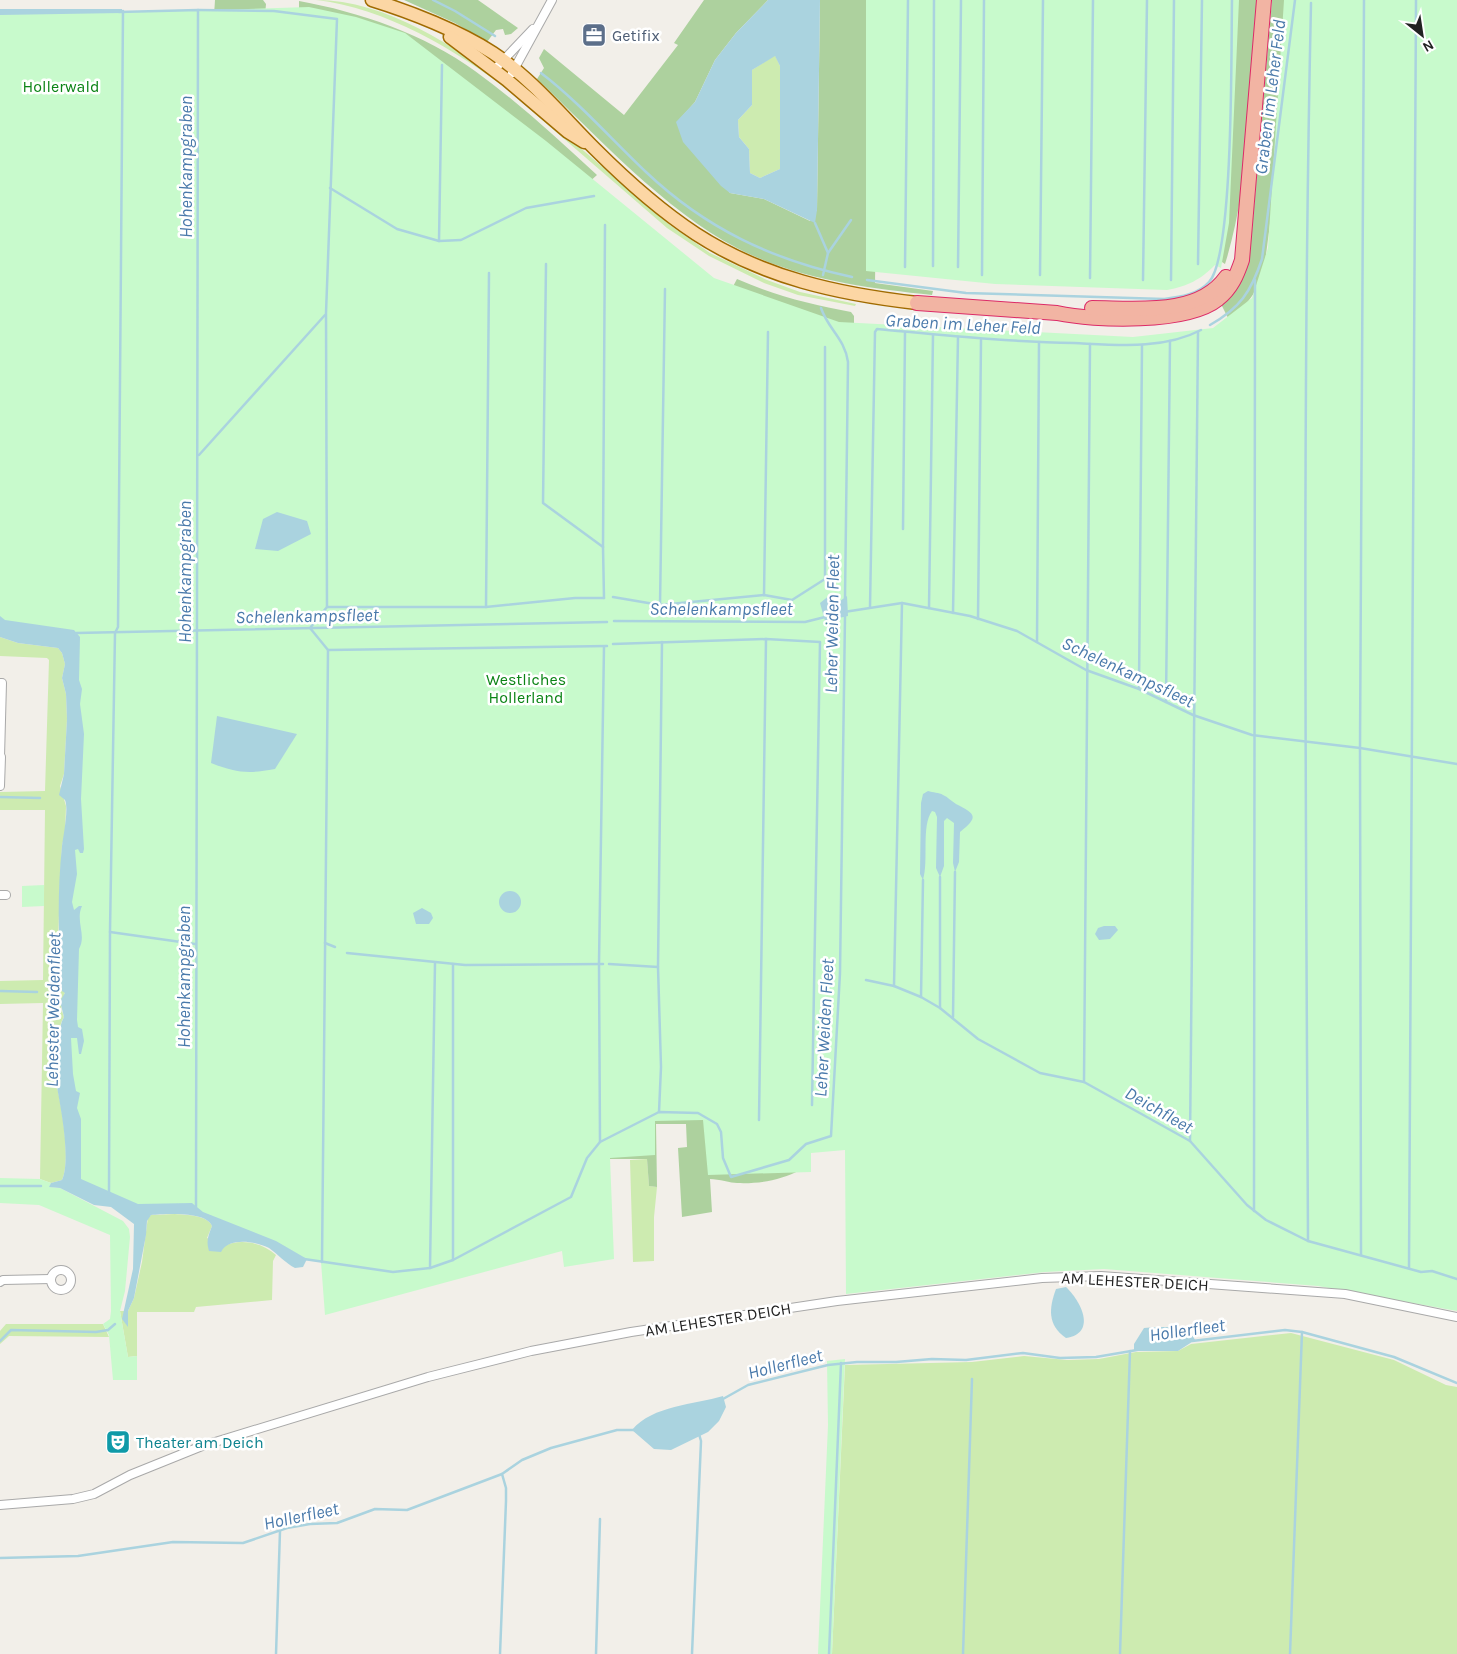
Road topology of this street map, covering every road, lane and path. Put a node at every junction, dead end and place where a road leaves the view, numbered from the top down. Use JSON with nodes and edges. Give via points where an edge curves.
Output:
{"nodes":[{"id":1,"x":372,"y":0,"type":"edge"},
{"id":2,"x":552,"y":0,"type":"edge"},
{"id":3,"x":1264,"y":0,"type":"edge"},
{"id":4,"x":537,"y":26,"type":"junction"},
{"id":5,"x":498,"y":65,"type":"junction"},
{"id":6,"x":511,"y":75,"type":"junction"},
{"id":7,"x":917,"y":303,"type":"joint"},
{"id":8,"x":0,"y":683,"type":"edge"},
{"id":9,"x":0,"y":757,"type":"edge"},
{"id":10,"x":0,"y":786,"type":"edge"},
{"id":11,"x":50,"y":1279,"type":"dead end"},
{"id":12,"x":0,"y":1282,"type":"edge"},
{"id":13,"x":1457,"y":1317,"type":"edge"},
{"id":14,"x":0,"y":1505,"type":"edge"}],
"edges":[{"from":1,"to":5,"type":"main road","via":[[429,22]]},
{"from":2,"to":4,"type":"street"},
{"from":3,"to":7,"type":"highway","via":[[1242,260],[1237,276],[1218,300],[1202,309],[1139,318],[1076,317]]},
{"from":4,"to":5,"type":"street"},
{"from":4,"to":6,"type":"street"},
{"from":5,"to":6,"type":"main road"},
{"from":6,"to":7,"type":"main road","via":[[573,124],[595,148],[670,214],[695,234],[733,256],[774,274],[828,290]]},
{"from":8,"to":9,"type":"street"},
{"from":9,"to":10,"type":"street"},
{"from":11,"to":12,"type":"street"},
{"from":13,"to":14,"type":"street","name":"AM LEHESTER DEICH","via":[[1345,1294],[1101,1276],[1042,1278],[837,1301],[530,1351],[202,1446],[130,1475],[94,1494],[73,1499]]}]}
